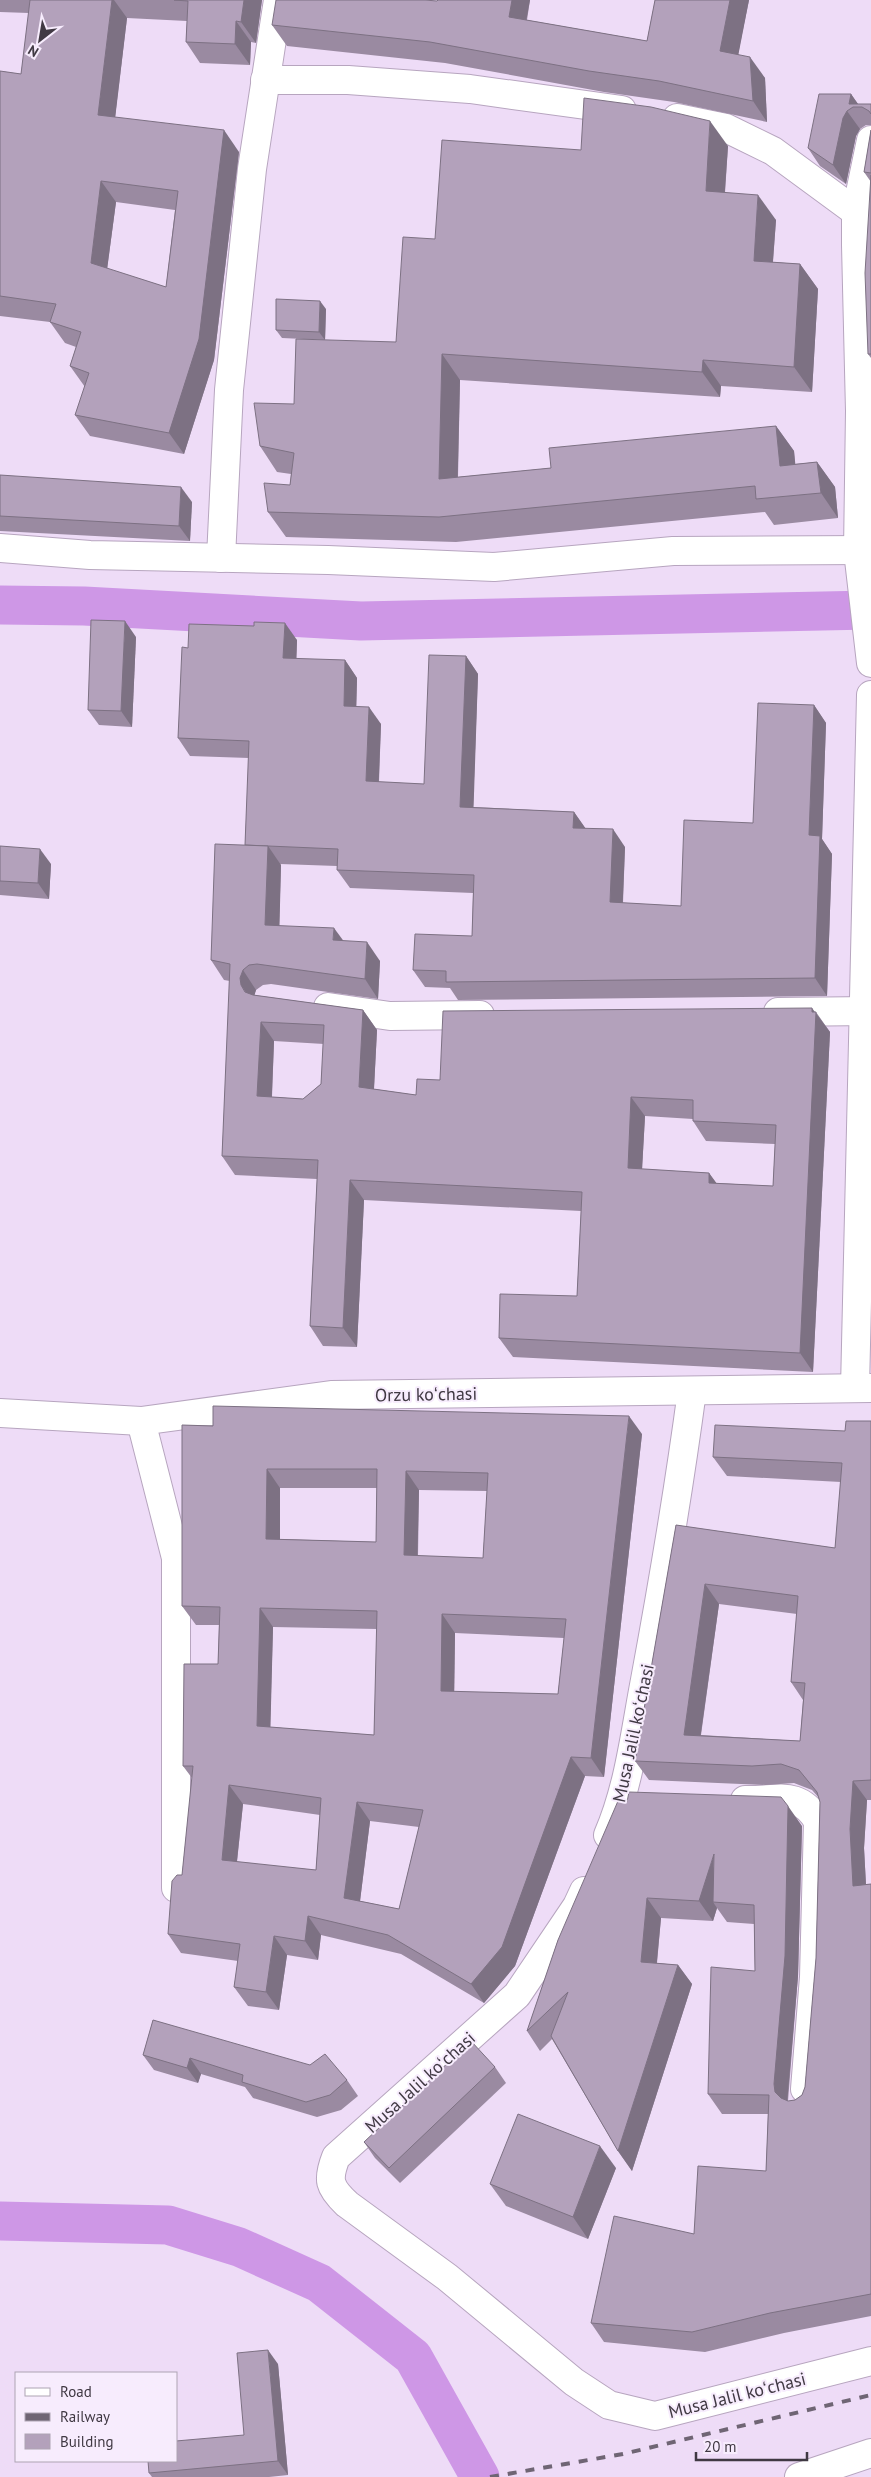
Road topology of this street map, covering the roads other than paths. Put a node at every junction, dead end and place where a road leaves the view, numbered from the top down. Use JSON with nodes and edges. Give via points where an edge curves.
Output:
{"nodes":[{"id":1,"x":278,"y":0,"type":"edge"},
{"id":2,"x":265,"y":80,"type":"junction"},
{"id":3,"x":871,"y":140,"type":"edge"},
{"id":4,"x":856,"y":212,"type":"junction"},
{"id":5,"x":0,"y":548,"type":"edge"},
{"id":6,"x":864,"y":550,"type":"edge"},
{"id":7,"x":221,"y":558,"type":"junction"},
{"id":8,"x":871,"y":663,"type":"edge"},
{"id":9,"x":871,"y":695,"type":"edge"},
{"id":10,"x":306,"y":1004,"type":"edge"},
{"id":11,"x":868,"y":1011,"type":"edge"},
{"id":12,"x":756,"y":1012,"type":"edge"},
{"id":13,"x":508,"y":1014,"type":"edge"},
{"id":14,"x":863,"y":1388,"type":"edge"},
{"id":15,"x":692,"y":1391,"type":"junction"},
{"id":16,"x":0,"y":1413,"type":"edge"},
{"id":17,"x":141,"y":1421,"type":"junction"},
{"id":18,"x":622,"y":1795,"type":"junction"},
{"id":19,"x":651,"y":1796,"type":"edge"},
{"id":20,"x":718,"y":1798,"type":"edge"},
{"id":21,"x":176,"y":1888,"type":"edge"},
{"id":22,"x":803,"y":2106,"type":"edge"},
{"id":23,"x":871,"y":2361,"type":"edge"},
{"id":24,"x":871,"y":2453,"type":"edge"},
{"id":25,"x":799,"y":2477,"type":"edge"}],
"edges":[{"from":1,"to":2,"type":"street"},
{"from":2,"to":4,"type":"street","via":[[348,80],[470,89],[647,113],[726,128],[773,150]]},
{"from":2,"to":7,"type":"street","via":[[252,169],[229,390]]},
{"from":3,"to":4,"type":"street"},
{"from":4,"to":6,"type":"street"},
{"from":5,"to":7,"type":"street","via":[[90,555]]},
{"from":6,"to":7,"type":"street","via":[[673,551],[494,567]]},
{"from":6,"to":8,"type":"street"},
{"from":9,"to":11,"type":"street"},
{"from":10,"to":13,"type":"street","via":[[390,1016]]},
{"from":11,"to":12,"type":"street"},
{"from":11,"to":14,"type":"street"},
{"from":14,"to":15,"type":"street","name":"Orzu koʻchasi"},
{"from":15,"to":17,"type":"street","name":"Orzu koʻchasi","via":[[331,1395]]},
{"from":15,"to":18,"type":"street","name":"Musa Jalil koʻchasi","via":[[672,1540]]},
{"from":16,"to":17,"type":"street","name":"Orzu koʻchasi"},
{"from":17,"to":21,"type":"street","via":[[176,1558]]},
{"from":18,"to":19,"type":"street"},
{"from":18,"to":23,"type":"street","name":"Musa Jalil koʻchasi","via":[[577,1906],[517,1995],[336,2157],[329,2175],[334,2192],[448,2277],[574,2382],[609,2405],[655,2416]]},
{"from":20,"to":22,"type":"street","via":[[795,1798],[812,1811],[818,1822],[814,1977]]},
{"from":24,"to":25,"type":"street"}]}
